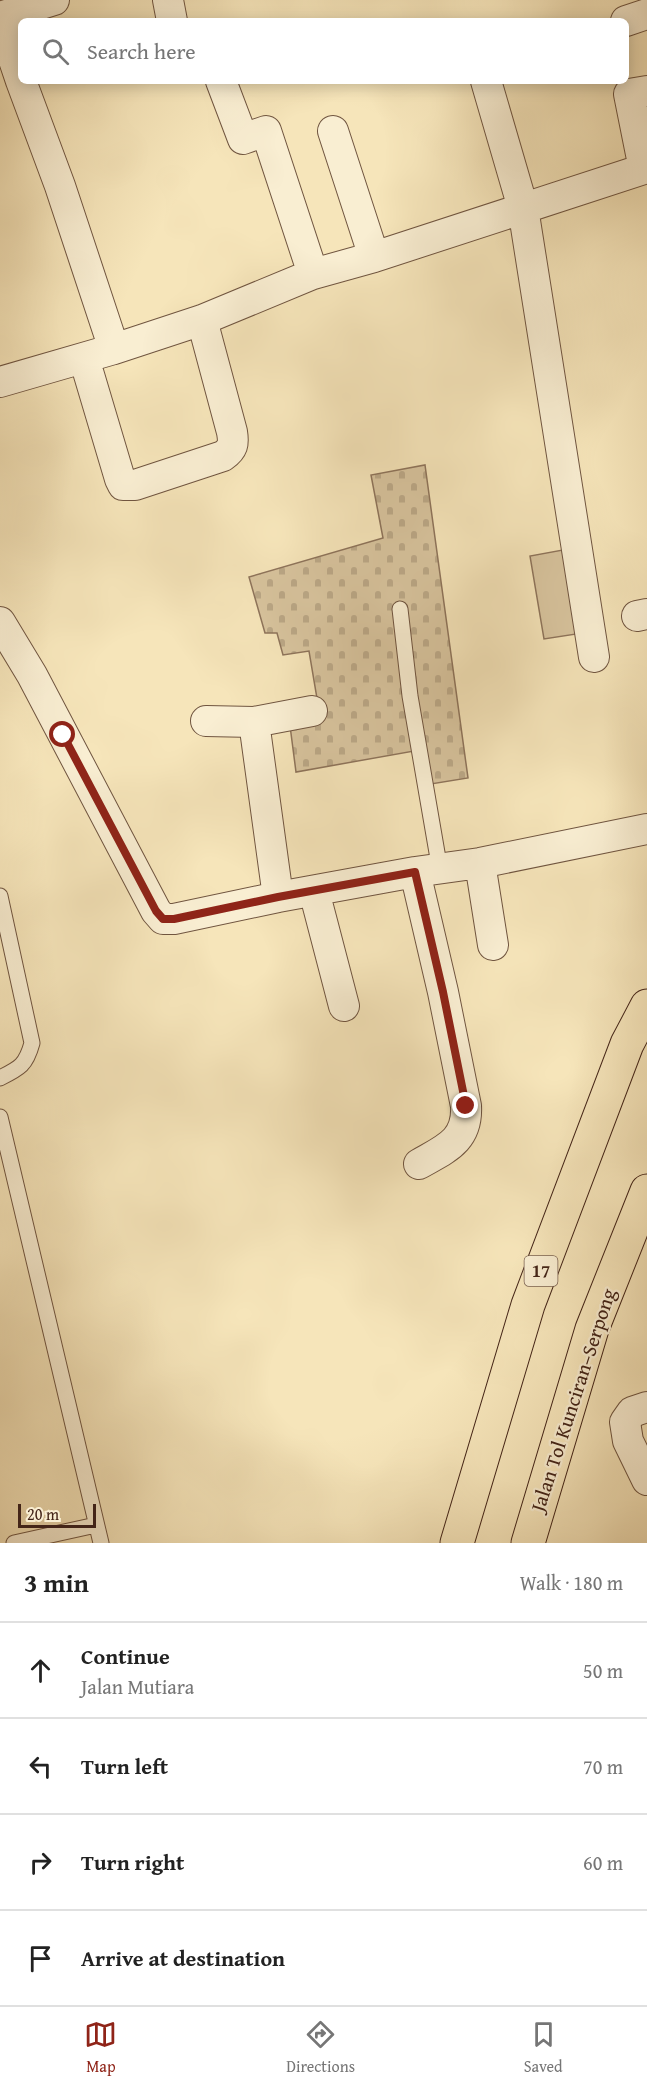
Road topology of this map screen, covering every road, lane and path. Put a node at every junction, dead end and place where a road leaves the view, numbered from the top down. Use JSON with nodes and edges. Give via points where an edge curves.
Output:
{"nodes":[{"id":1,"x":54,"y":0,"type":"edge"},
{"id":2,"x":168,"y":0,"type":"edge"},
{"id":3,"x":647,"y":14,"type":"edge"},
{"id":4,"x":0,"y":18,"type":"edge"},
{"id":5,"x":171,"y":18,"type":"edge"},
{"id":6,"x":629,"y":20,"type":"edge"},
{"id":7,"x":14,"y":73,"type":"edge"},
{"id":8,"x":18,"y":84,"type":"edge"},
{"id":9,"x":222,"y":84,"type":"edge"},
{"id":10,"x":487,"y":84,"type":"edge"},
{"id":11,"x":647,"y":91,"type":"edge"},
{"id":12,"x":333,"y":131,"type":"dead end"},
{"id":13,"x":646,"y":169,"type":"edge"},
{"id":14,"x":523,"y":208,"type":"junction"},
{"id":15,"x":374,"y":258,"type":"junction"},
{"id":16,"x":313,"y":274,"type":"junction"},
{"id":17,"x":202,"y":320,"type":"junction"},
{"id":18,"x":114,"y":349,"type":"junction"},
{"id":19,"x":84,"y":358,"type":"junction"},
{"id":20,"x":0,"y":382,"type":"edge"},
{"id":21,"x":400,"y":609,"type":"dead end"},
{"id":22,"x":0,"y":622,"type":"edge"},
{"id":23,"x":594,"y":657,"type":"dead end"},
{"id":24,"x":312,"y":711,"type":"dead end"},
{"id":25,"x":206,"y":721,"type":"dead end"},
{"id":26,"x":254,"y":722,"type":"junction"},
{"id":27,"x":647,"y":829,"type":"edge"},
{"id":28,"x":480,"y":863,"type":"junction"},
{"id":29,"x":427,"y":871,"type":"junction"},
{"id":30,"x":314,"y":891,"type":"junction"},
{"id":31,"x":0,"y":896,"type":"edge"},
{"id":32,"x":278,"y":897,"type":"junction"},
{"id":33,"x":493,"y":945,"type":"dead end"},
{"id":34,"x":344,"y":1006,"type":"dead end"},
{"id":35,"x":647,"y":1006,"type":"edge"},
{"id":36,"x":0,"y":1078,"type":"edge"},
{"id":37,"x":0,"y":1117,"type":"edge"},
{"id":38,"x":419,"y":1164,"type":"dead end"},
{"id":39,"x":647,"y":1191,"type":"edge"},
{"id":40,"x":647,"y":1407,"type":"edge"},
{"id":41,"x":647,"y":1480,"type":"edge"},
{"id":42,"x":96,"y":1525,"type":"junction"},
{"id":43,"x":14,"y":1543,"type":"edge"},
{"id":44,"x":101,"y":1543,"type":"edge"},
{"id":45,"x":458,"y":1543,"type":"edge"},
{"id":46,"x":528,"y":1543,"type":"edge"}],
"edges":[{"from":1,"to":4,"type":"street"},
{"from":2,"to":5,"type":"street"},
{"from":3,"to":6,"type":"street"},
{"from":4,"to":7,"type":"street"},
{"from":8,"to":18,"type":"street","via":[[60,186]]},
{"from":9,"to":16,"type":"street","via":[[243,140],[266,131]]},
{"from":10,"to":14,"type":"street"},
{"from":11,"to":13,"type":"street","via":[[629,94]]},
{"from":12,"to":15,"type":"street"},
{"from":13,"to":14,"type":"street"},
{"from":14,"to":15,"type":"street"},
{"from":14,"to":23,"type":"street"},
{"from":15,"to":16,"type":"street"},
{"from":16,"to":17,"type":"street"},
{"from":17,"to":18,"type":"street"},
{"from":17,"to":19,"type":"street","via":[[232,432],[231,451],[135,485],[123,485],[120,479]]},
{"from":18,"to":19,"type":"street"},
{"from":19,"to":20,"type":"street"},
{"from":21,"to":29,"type":"lane"},
{"from":22,"to":32,"type":"street","via":[[163,919]]},
{"from":24,"to":26,"type":"street"},
{"from":25,"to":26,"type":"street"},
{"from":26,"to":32,"type":"street"},
{"from":27,"to":28,"type":"street"},
{"from":28,"to":29,"type":"street"},
{"from":28,"to":33,"type":"street"},
{"from":29,"to":30,"type":"street"},
{"from":29,"to":38,"type":"street","via":[[443,992],[467,1116],[453,1143]]},
{"from":30,"to":32,"type":"street"},
{"from":30,"to":34,"type":"street"},
{"from":31,"to":36,"type":"lane","via":[[32,1044],[27,1061]]},
{"from":35,"to":45,"type":"highway","number":"17","via":[[627,1044],[528,1305]]},
{"from":37,"to":42,"type":"lane"},
{"from":39,"to":46,"type":"highway","name":"Jalan Tol Kunciran–Serpong","via":[[592,1329]]},
{"from":40,"to":41,"type":"street","via":[[632,1412],[624,1422],[628,1441]]},
{"from":42,"to":43,"type":"lane"},
{"from":42,"to":44,"type":"lane"}]}
